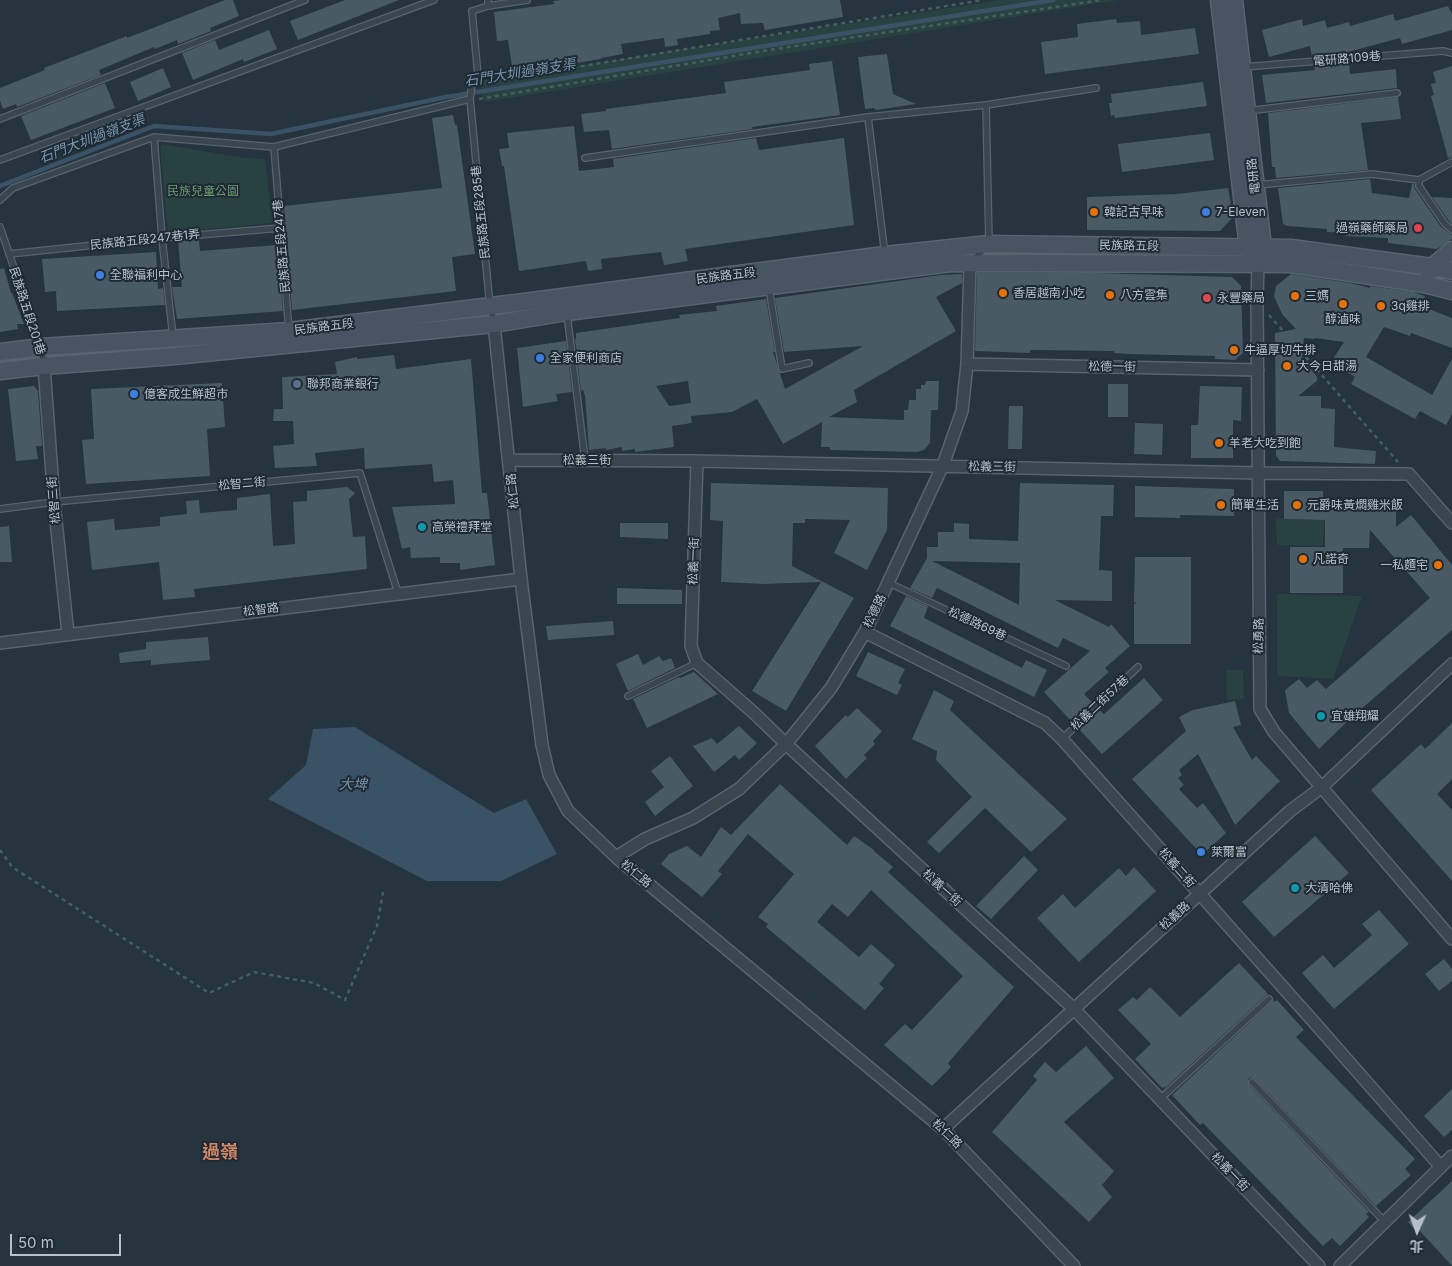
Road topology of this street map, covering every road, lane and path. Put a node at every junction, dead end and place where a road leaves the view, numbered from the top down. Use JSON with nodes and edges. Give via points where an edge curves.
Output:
{"nodes":[{"id":1,"x":305,"y":0,"type":"edge"},
{"id":2,"x":434,"y":0,"type":"edge"},
{"id":3,"x":527,"y":0,"type":"edge"},
{"id":4,"x":983,"y":0,"type":"edge"},
{"id":5,"x":1102,"y":0,"type":"edge"},
{"id":6,"x":1219,"y":0,"type":"edge"},
{"id":7,"x":1234,"y":0,"type":"edge"},
{"id":8,"x":488,"y":3,"type":"edge"},
{"id":9,"x":1452,"y":54,"type":"edge"},
{"id":10,"x":1242,"y":67,"type":"junction"},
{"id":11,"x":472,"y":84,"type":"junction"},
{"id":12,"x":1096,"y":88,"type":"dead end"},
{"id":13,"x":1397,"y":93,"type":"dead end"},
{"id":14,"x":470,"y":100,"type":"junction"},
{"id":15,"x":986,"y":105,"type":"junction"},
{"id":16,"x":1247,"y":111,"type":"junction"},
{"id":17,"x":868,"y":117,"type":"junction"},
{"id":18,"x":0,"y":119,"type":"edge"},
{"id":19,"x":154,"y":137,"type":"junction"},
{"id":20,"x":274,"y":147,"type":"junction"},
{"id":21,"x":585,"y":158,"type":"dead end"},
{"id":22,"x":0,"y":160,"type":"edge"},
{"id":23,"x":1452,"y":162,"type":"edge"},
{"id":24,"x":1419,"y":180,"type":"junction"},
{"id":25,"x":1255,"y":186,"type":"junction"},
{"id":26,"x":0,"y":200,"type":"edge"},
{"id":27,"x":0,"y":227,"type":"edge"},
{"id":28,"x":281,"y":228,"type":"junction"},
{"id":29,"x":1452,"y":230,"type":"edge"},
{"id":30,"x":162,"y":238,"type":"junction"},
{"id":31,"x":3,"y":242,"type":"edge"},
{"id":32,"x":989,"y":244,"type":"junction"},
{"id":33,"x":1255,"y":247,"type":"junction"},
{"id":34,"x":1452,"y":250,"type":"edge"},
{"id":35,"x":9,"y":254,"type":"junction"},
{"id":36,"x":885,"y":255,"type":"junction"},
{"id":37,"x":970,"y":263,"type":"junction"},
{"id":38,"x":1258,"y":264,"type":"junction"},
{"id":39,"x":1432,"y":267,"type":"junction"},
{"id":40,"x":1452,"y":271,"type":"edge"},
{"id":41,"x":886,"y":272,"type":"junction"},
{"id":42,"x":1424,"y":284,"type":"junction"},
{"id":43,"x":769,"y":288,"type":"junction"},
{"id":44,"x":1452,"y":290,"type":"edge"},
{"id":45,"x":1257,"y":301,"type":"junction"},
{"id":46,"x":490,"y":306,"type":"junction"},
{"id":47,"x":567,"y":312,"type":"junction"},
{"id":48,"x":494,"y":324,"type":"junction"},
{"id":49,"x":174,"y":338,"type":"junction"},
{"id":50,"x":290,"y":338,"type":"junction"},
{"id":51,"x":41,"y":347,"type":"junction"},
{"id":52,"x":0,"y":352,"type":"edge"},
{"id":53,"x":175,"y":356,"type":"junction"},
{"id":54,"x":809,"y":363,"type":"dead end"},
{"id":55,"x":967,"y":364,"type":"junction"},
{"id":56,"x":44,"y":366,"type":"junction"},
{"id":57,"x":1258,"y":370,"type":"junction"},
{"id":58,"x":0,"y":371,"type":"edge"},
{"id":59,"x":510,"y":460,"type":"junction"},
{"id":60,"x":585,"y":460,"type":"junction"},
{"id":61,"x":697,"y":461,"type":"junction"},
{"id":62,"x":943,"y":465,"type":"junction"},
{"id":63,"x":1258,"y":473,"type":"junction"},
{"id":64,"x":1409,"y":474,"type":"junction"},
{"id":65,"x":54,"y":502,"type":"junction"},
{"id":66,"x":0,"y":509,"type":"edge"},
{"id":67,"x":1452,"y":523,"type":"edge"},
{"id":68,"x":521,"y":579,"type":"junction"},
{"id":69,"x":889,"y":583,"type":"junction"},
{"id":70,"x":398,"y":593,"type":"junction"},
{"id":71,"x":865,"y":632,"type":"junction"},
{"id":72,"x":68,"y":634,"type":"junction"},
{"id":73,"x":0,"y":642,"type":"edge"},
{"id":74,"x":697,"y":663,"type":"junction"},
{"id":75,"x":1452,"y":664,"type":"edge"},
{"id":76,"x":1066,"y":666,"type":"dead end"},
{"id":77,"x":1138,"y":667,"type":"dead end"},
{"id":78,"x":628,"y":696,"type":"dead end"},
{"id":79,"x":1062,"y":739,"type":"junction"},
{"id":80,"x":786,"y":744,"type":"junction"},
{"id":81,"x":1322,"y":787,"type":"junction"},
{"id":82,"x":0,"y":850,"type":"edge"},
{"id":83,"x":616,"y":858,"type":"junction"},
{"id":84,"x":383,"y":892,"type":"dead end"},
{"id":85,"x":1200,"y":893,"type":"junction"},
{"id":86,"x":1450,"y":931,"type":"edge"},
{"id":87,"x":1269,"y":1000,"type":"dead end"},
{"id":88,"x":1074,"y":1009,"type":"junction"},
{"id":89,"x":1252,"y":1082,"type":"dead end"},
{"id":90,"x":1160,"y":1099,"type":"junction"},
{"id":91,"x":943,"y":1129,"type":"junction"},
{"id":92,"x":1448,"y":1163,"type":"edge"},
{"id":93,"x":1385,"y":1222,"type":"junction"},
{"id":94,"x":1074,"y":1266,"type":"edge"},
{"id":95,"x":1319,"y":1266,"type":"edge"},
{"id":96,"x":1340,"y":1266,"type":"edge"}],
"edges":[{"from":1,"to":18,"type":"lane"},
{"from":2,"to":22,"type":"lane"},
{"from":3,"to":8,"type":"lane"},
{"from":4,"to":11,"type":"path"},
{"from":5,"to":14,"type":"path","via":[[769,50]]},
{"from":6,"to":33,"type":"main road","name":"電研路"},
{"from":7,"to":10,"type":"main road","name":"電研路"},
{"from":8,"to":11,"type":"lane","name":"民族路五段285巷","via":[[472,11],[478,76]]},
{"from":9,"to":10,"type":"lane","name":"電研路109巷","via":[[1443,51]]},
{"from":10,"to":16,"type":"main road","name":"電研路"},
{"from":11,"to":14,"type":"lane","name":"民族路五段285巷"},
{"from":12,"to":15,"type":"lane"},
{"from":13,"to":16,"type":"lane"},
{"from":14,"to":20,"type":"lane"},
{"from":14,"to":46,"type":"lane","name":"民族路五段285巷"},
{"from":15,"to":17,"type":"lane"},
{"from":15,"to":32,"type":"lane"},
{"from":16,"to":25,"type":"main road","name":"電研路"},
{"from":17,"to":21,"type":"lane"},
{"from":17,"to":36,"type":"lane"},
{"from":19,"to":20,"type":"lane"},
{"from":19,"to":26,"type":"lane","via":[[13,188]]},
{"from":19,"to":30,"type":"lane"},
{"from":20,"to":28,"type":"lane","name":"民族路五段247巷"},
{"from":23,"to":24,"type":"lane"},
{"from":24,"to":25,"type":"lane","via":[[1372,174]]},
{"from":24,"to":29,"type":"lane","via":[[1419,186]]},
{"from":25,"to":33,"type":"main road","name":"電研路"},
{"from":27,"to":31,"type":"lane","name":"民族路五段201巷"},
{"from":28,"to":30,"type":"lane","name":"民族路五段247巷1弄"},
{"from":28,"to":50,"type":"lane","name":"民族路五段247巷"},
{"from":30,"to":35,"type":"lane","name":"民族路五段247巷1弄"},
{"from":30,"to":49,"type":"lane"},
{"from":31,"to":35,"type":"lane","name":"民族路五段201巷"},
{"from":32,"to":33,"type":"main road","name":"民族路五段"},
{"from":32,"to":36,"type":"main road","name":"民族路五段"},
{"from":32,"to":37,"type":"lane"},
{"from":33,"to":38,"type":"main road","name":"電研路"},
{"from":33,"to":39,"type":"main road","name":"民族路五段","via":[[1291,248]]},
{"from":34,"to":39,"type":"main road"},
{"from":35,"to":51,"type":"lane","name":"民族路五段201巷"},
{"from":36,"to":41,"type":"lane"},
{"from":36,"to":46,"type":"main road","name":"民族路五段"},
{"from":37,"to":38,"type":"main road","name":"民族路五段"},
{"from":37,"to":41,"type":"main road","name":"民族路五段"},
{"from":37,"to":55,"type":"street","name":"松德路"},
{"from":38,"to":42,"type":"main road","name":"民族路五段","via":[[1291,264]]},
{"from":38,"to":45,"type":"street","name":"松勇路"},
{"from":39,"to":40,"type":"main road","name":"民族路五段"},
{"from":39,"to":42,"type":"main road"},
{"from":41,"to":43,"type":"main road","name":"民族路五段"},
{"from":42,"to":44,"type":"main road","name":"民族路五段"},
{"from":43,"to":47,"type":"main road","name":"民族路五段"},
{"from":43,"to":54,"type":"lane","via":[[782,369]]},
{"from":45,"to":57,"type":"street","name":"松勇路"},
{"from":45,"to":64,"type":"path"},
{"from":46,"to":48,"type":"lane","name":"民族路五段285巷"},
{"from":46,"to":50,"type":"main road","name":"民族路五段"},
{"from":47,"to":48,"type":"main road","name":"民族路五段"},
{"from":47,"to":60,"type":"lane"},
{"from":48,"to":50,"type":"main road","name":"民族路五段"},
{"from":48,"to":59,"type":"street","name":"松仁路"},
{"from":49,"to":50,"type":"main road","name":"民族路五段"},
{"from":49,"to":51,"type":"main road","name":"民族路五段"},
{"from":49,"to":53,"type":"lane"},
{"from":50,"to":53,"type":"main road","name":"民族路五段"},
{"from":51,"to":52,"type":"main road","name":"民族路五段"},
{"from":51,"to":56,"type":"lane","name":"民族路五段201巷"},
{"from":53,"to":56,"type":"main road","name":"民族路五段"},
{"from":55,"to":57,"type":"street","name":"松德一街"},
{"from":55,"to":62,"type":"street","name":"松德路","via":[[962,411]]},
{"from":56,"to":58,"type":"main road","name":"民族路五段"},
{"from":56,"to":65,"type":"street","name":"松智三街"},
{"from":57,"to":63,"type":"street","name":"松勇路"},
{"from":59,"to":60,"type":"street","name":"松義三街"},
{"from":59,"to":68,"type":"street","name":"松仁路"},
{"from":60,"to":61,"type":"street","name":"松義三街"},
{"from":61,"to":62,"type":"street","name":"松義三街"},
{"from":61,"to":74,"type":"street","name":"松義一街","via":[[691,646]]},
{"from":62,"to":63,"type":"street","name":"松義三街"},
{"from":62,"to":69,"type":"street","name":"松德路"},
{"from":63,"to":64,"type":"street","name":"松義三街"},
{"from":63,"to":81,"type":"street","name":"松勇路","via":[[1260,709],[1274,732]]},
{"from":64,"to":67,"type":"street"},
{"from":65,"to":66,"type":"lane","name":"松智二街"},
{"from":65,"to":70,"type":"lane","name":"松智二街","via":[[360,473]]},
{"from":65,"to":72,"type":"street","name":"松智三街"},
{"from":68,"to":70,"type":"street","name":"松智路"},
{"from":68,"to":83,"type":"street","name":"松仁路","via":[[542,745],[549,775],[568,811]]},
{"from":69,"to":71,"type":"street","name":"松德路"},
{"from":69,"to":76,"type":"lane","name":"松德路69巷"},
{"from":70,"to":72,"type":"street","name":"松智路"},
{"from":71,"to":79,"type":"street","name":"松義二街","via":[[1034,716]]},
{"from":71,"to":80,"type":"street","name":"松德路","via":[[831,688]]},
{"from":72,"to":73,"type":"street","name":"松智路"},
{"from":74,"to":78,"type":"lane"},
{"from":74,"to":80,"type":"street","name":"松義一街"},
{"from":75,"to":81,"type":"street","name":"松義路"},
{"from":77,"to":79,"type":"lane","name":"松義二街57巷"},
{"from":79,"to":85,"type":"street","name":"松義二街"},
{"from":80,"to":83,"type":"street","name":"松德路","via":[[739,789],[693,818],[645,839]]},
{"from":80,"to":88,"type":"street","name":"松義一街"},
{"from":81,"to":85,"type":"street","name":"松義路","via":[[1290,811]]},
{"from":81,"to":86,"type":"street","name":"松勇路"},
{"from":82,"to":84,"type":"path","via":[[12,867],[209,993],[254,972],[314,983],[345,1000],[378,926]]},
{"from":83,"to":91,"type":"street","name":"松仁路"},
{"from":85,"to":88,"type":"street","name":"松義路"},
{"from":85,"to":92,"type":"street","name":"松義二街"},
{"from":87,"to":90,"type":"lane"},
{"from":88,"to":90,"type":"street","name":"松義一街"},
{"from":88,"to":91,"type":"street","name":"松義路"},
{"from":89,"to":93,"type":"lane"},
{"from":90,"to":95,"type":"street","name":"松義一街"},
{"from":91,"to":94,"type":"street","name":"松仁路"},
{"from":92,"to":93,"type":"street"},
{"from":93,"to":96,"type":"street"}]}
